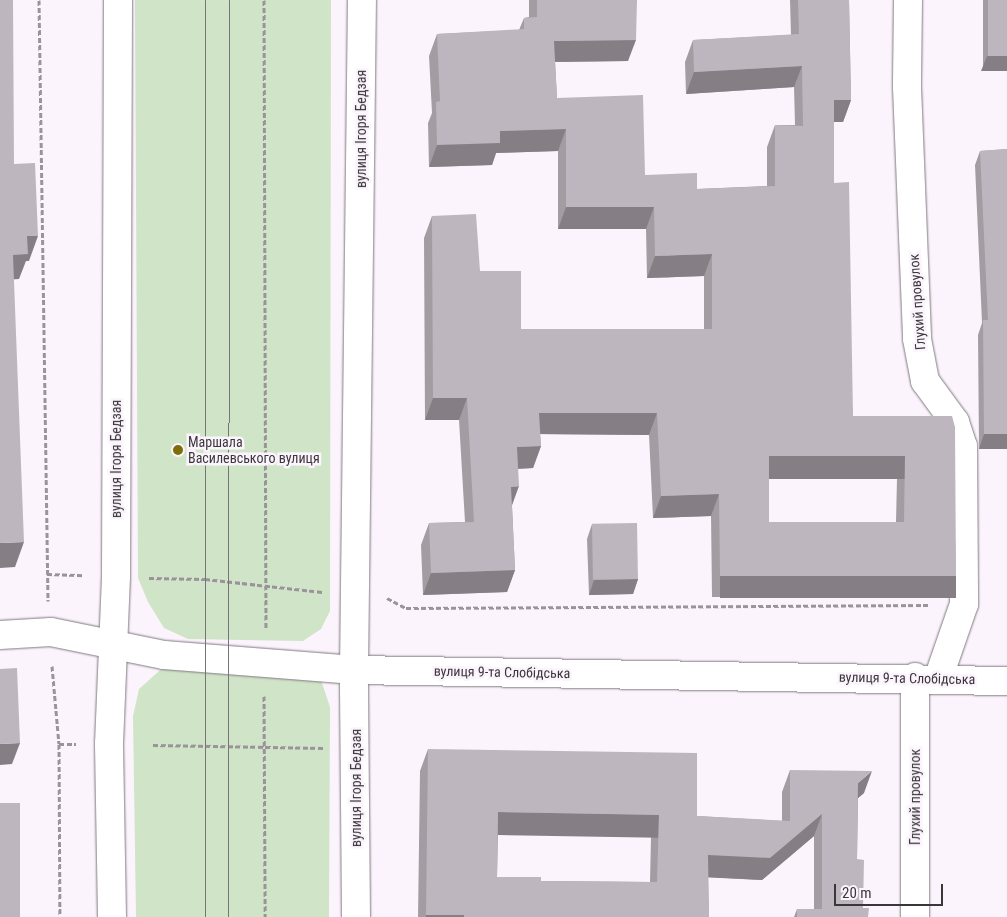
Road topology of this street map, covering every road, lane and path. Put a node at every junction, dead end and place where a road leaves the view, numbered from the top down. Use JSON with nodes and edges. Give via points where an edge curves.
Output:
{"nodes":[{"id":1,"x":39,"y":0,"type":"edge"},
{"id":2,"x":118,"y":0,"type":"edge"},
{"id":3,"x":264,"y":0,"type":"edge"},
{"id":4,"x":362,"y":0,"type":"edge"},
{"id":5,"x":908,"y":0,"type":"edge"},
{"id":6,"x":47,"y":574,"type":"junction"},
{"id":7,"x":90,"y":576,"type":"dead end"},
{"id":8,"x":147,"y":578,"type":"dead end"},
{"id":9,"x":266,"y":586,"type":"junction"},
{"id":10,"x":332,"y":593,"type":"dead end"},
{"id":11,"x":382,"y":596,"type":"dead end"},
{"id":12,"x":964,"y":604,"type":"junction"},
{"id":13,"x":48,"y":609,"type":"dead end"},
{"id":14,"x":0,"y":635,"type":"edge"},
{"id":15,"x":266,"y":639,"type":"dead end"},
{"id":16,"x":114,"y":645,"type":"junction"},
{"id":17,"x":51,"y":656,"type":"dead end"},
{"id":18,"x":354,"y":670,"type":"junction"},
{"id":19,"x":926,"y":678,"type":"junction"},
{"id":20,"x":1007,"y":681,"type":"edge"},
{"id":21,"x":264,"y":692,"type":"dead end"},
{"id":22,"x":153,"y":745,"type":"dead end"},
{"id":23,"x":264,"y":746,"type":"junction"},
{"id":24,"x":328,"y":748,"type":"dead end"},
{"id":25,"x":60,"y":917,"type":"edge"},
{"id":26,"x":112,"y":917,"type":"edge"},
{"id":27,"x":265,"y":917,"type":"edge"},
{"id":28,"x":356,"y":917,"type":"edge"},
{"id":29,"x":915,"y":917,"type":"edge"}],
"edges":[{"from":1,"to":6,"type":"path"},
{"from":2,"to":16,"type":"street","name":"вулиця Ігоря Бедзая"},
{"from":3,"to":9,"type":"path"},
{"from":4,"to":18,"type":"street","name":"вулиця Ігоря Бедзая"},
{"from":5,"to":12,"type":"street","name":"Глухий провулок","via":[[907,87],[917,339],[925,381],[955,422],[963,446]]},
{"from":6,"to":7,"type":"path"},
{"from":6,"to":13,"type":"path"},
{"from":8,"to":9,"type":"path","via":[[205,579]]},
{"from":9,"to":10,"type":"path"},
{"from":9,"to":15,"type":"path"},
{"from":11,"to":12,"type":"path","via":[[406,608]]},
{"from":12,"to":19,"type":"street","name":"Глухий провулок"},
{"from":14,"to":16,"type":"street","name":"вулиця 9-та Слобідська","via":[[51,632]]},
{"from":16,"to":18,"type":"street","name":"вулиця 9-та Слобідська","via":[[164,655]]},
{"from":16,"to":26,"type":"street","name":"вулиця Ігоря Бедзая","via":[[109,744]]},
{"from":17,"to":25,"type":"path","via":[[59,744]]},
{"from":18,"to":19,"type":"street","name":"вулиця 9-та Слобідська"},
{"from":18,"to":28,"type":"street","name":"вулиця Ігоря Бедзая"},
{"from":19,"to":20,"type":"street","name":"вулиця 9-та Слобідська"},
{"from":19,"to":29,"type":"street","name":"Глухий провулок"},
{"from":21,"to":23,"type":"path"},
{"from":22,"to":23,"type":"path"},
{"from":23,"to":24,"type":"path"},
{"from":23,"to":27,"type":"path"}]}
